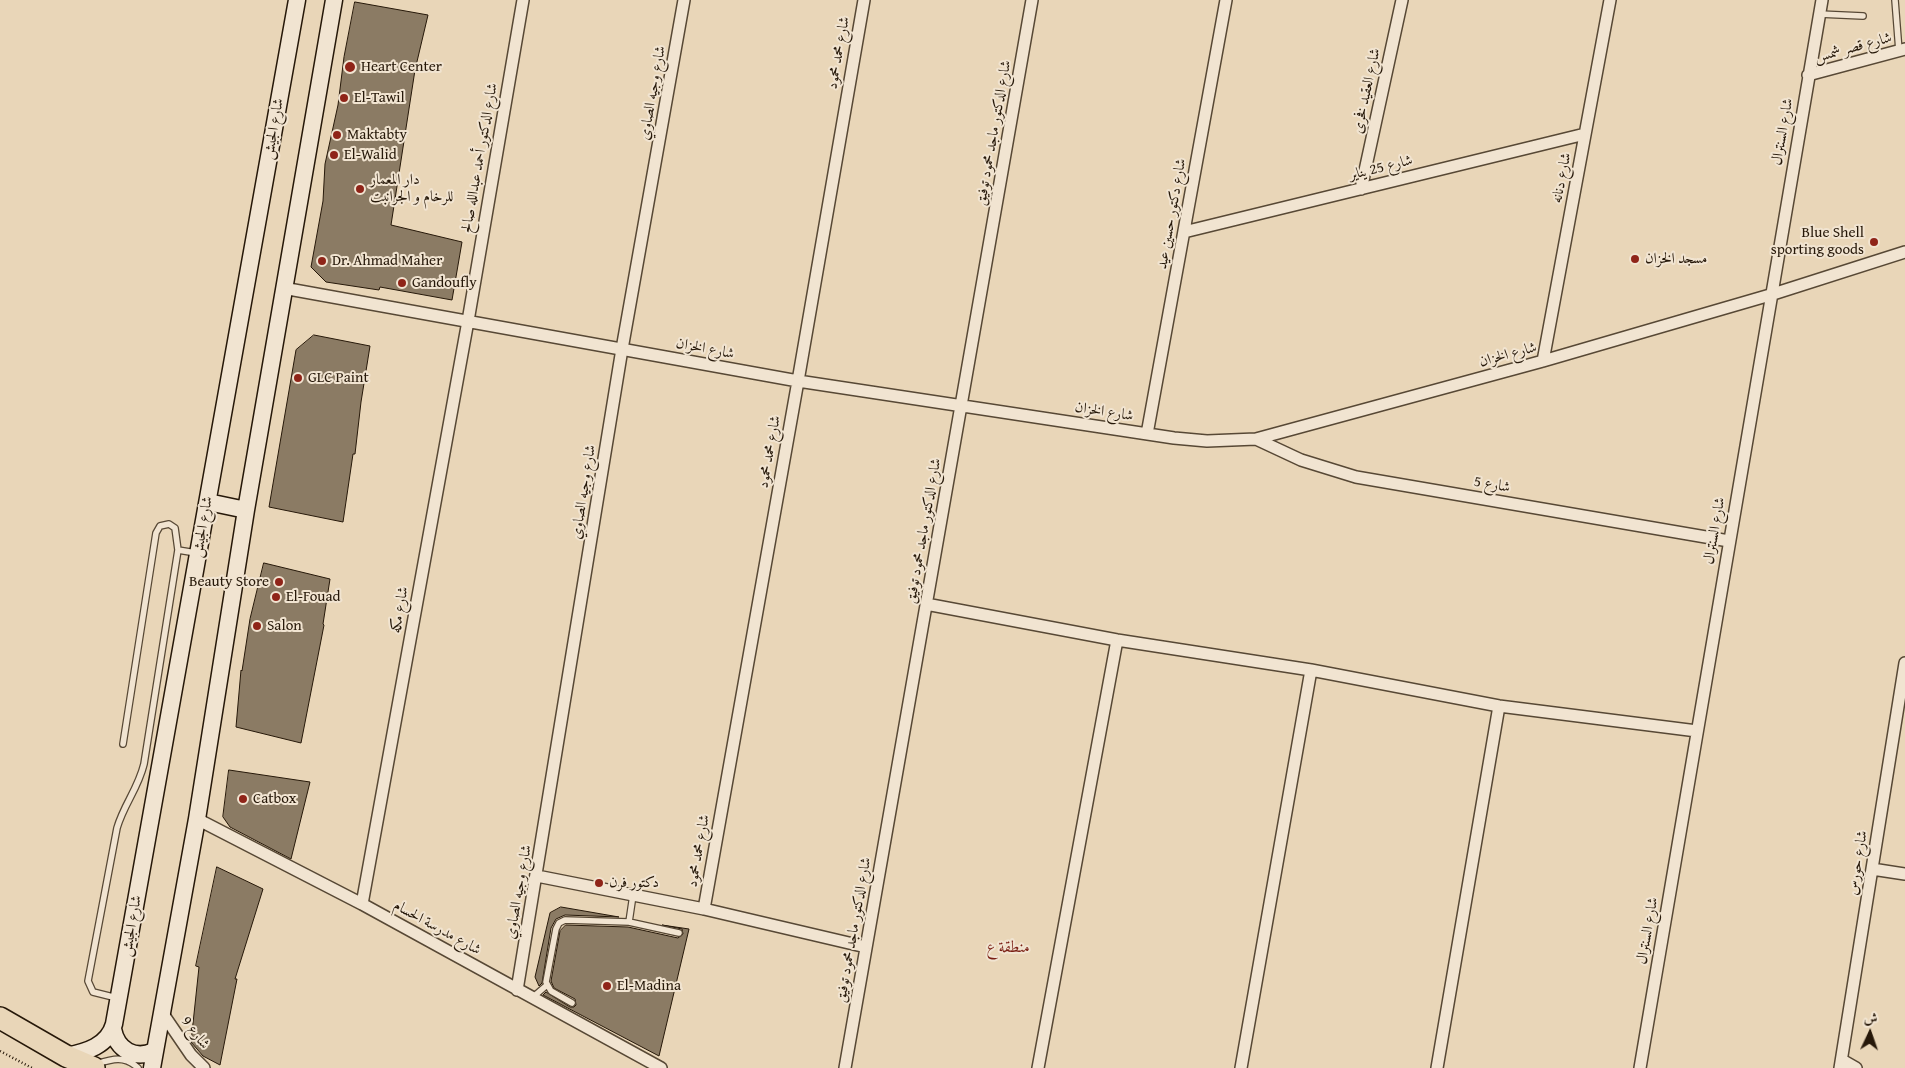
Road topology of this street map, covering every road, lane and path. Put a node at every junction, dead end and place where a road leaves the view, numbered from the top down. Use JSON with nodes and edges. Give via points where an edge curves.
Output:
{"nodes":[{"id":1,"x":297,"y":0,"type":"edge"},
{"id":2,"x":334,"y":0,"type":"edge"},
{"id":3,"x":522,"y":0,"type":"edge"},
{"id":4,"x":684,"y":0,"type":"edge"},
{"id":5,"x":864,"y":0,"type":"edge"},
{"id":6,"x":1032,"y":0,"type":"edge"},
{"id":7,"x":1226,"y":0,"type":"edge"},
{"id":8,"x":1402,"y":0,"type":"edge"},
{"id":9,"x":1610,"y":0,"type":"edge"},
{"id":10,"x":1822,"y":0,"type":"edge"},
{"id":11,"x":1895,"y":0,"type":"edge"},
{"id":12,"x":1819,"y":14,"type":"junction"},
{"id":13,"x":1863,"y":16,"type":"dead end"},
{"id":14,"x":1902,"y":50,"type":"edge"},
{"id":15,"x":1808,"y":75,"type":"junction"},
{"id":16,"x":1585,"y":134,"type":"junction"},
{"id":17,"x":1361,"y":189,"type":"junction"},
{"id":18,"x":1184,"y":232,"type":"junction"},
{"id":19,"x":1905,"y":252,"type":"edge"},
{"id":20,"x":283,"y":288,"type":"junction"},
{"id":21,"x":1770,"y":295,"type":"junction"},
{"id":22,"x":468,"y":321,"type":"junction"},
{"id":23,"x":622,"y":348,"type":"junction"},
{"id":24,"x":1543,"y":361,"type":"junction"},
{"id":25,"x":798,"y":382,"type":"junction"},
{"id":26,"x":962,"y":406,"type":"junction"},
{"id":27,"x":1147,"y":434,"type":"junction"},
{"id":28,"x":1256,"y":439,"type":"junction"},
{"id":29,"x":208,"y":502,"type":"junction"},
{"id":30,"x":246,"y":510,"type":"junction"},
{"id":31,"x":1729,"y":541,"type":"junction"},
{"id":32,"x":178,"y":550,"type":"junction"},
{"id":33,"x":199,"y":553,"type":"junction"},
{"id":34,"x":926,"y":604,"type":"junction"},
{"id":35,"x":1117,"y":640,"type":"junction"},
{"id":36,"x":1905,"y":663,"type":"edge"},
{"id":37,"x":1311,"y":670,"type":"junction"},
{"id":38,"x":1499,"y":706,"type":"junction"},
{"id":39,"x":1697,"y":731,"type":"junction"},
{"id":40,"x":122,"y":744,"type":"dead end"},
{"id":41,"x":196,"y":820,"type":"junction"},
{"id":42,"x":1872,"y":869,"type":"junction"},
{"id":43,"x":1905,"y":874,"type":"edge"},
{"id":44,"x":537,"y":876,"type":"junction"},
{"id":45,"x":633,"y":895,"type":"junction"},
{"id":46,"x":362,"y":904,"type":"junction"},
{"id":47,"x":704,"y":909,"type":"junction"},
{"id":48,"x":629,"y":922,"type":"junction"},
{"id":49,"x":679,"y":933,"type":"dead end"},
{"id":50,"x":866,"y":947,"type":"junction"},
{"id":51,"x":547,"y":985,"type":"junction"},
{"id":52,"x":517,"y":990,"type":"junction"},
{"id":53,"x":532,"y":998,"type":"junction"},
{"id":54,"x":119,"y":999,"type":"junction"},
{"id":55,"x":572,"y":1003,"type":"dead end"},
{"id":56,"x":163,"y":1014,"type":"junction"},
{"id":57,"x":0,"y":1018,"type":"edge"},
{"id":58,"x":113,"y":1029,"type":"junction"},
{"id":59,"x":0,"y":1051,"type":"edge"},
{"id":60,"x":154,"y":1051,"type":"junction"},
{"id":61,"x":66,"y":1056,"type":"junction"},
{"id":62,"x":1841,"y":1064,"type":"edge"},
{"id":63,"x":91,"y":1067,"type":"edge"},
{"id":64,"x":32,"y":1068,"type":"edge"},
{"id":65,"x":138,"y":1068,"type":"edge"},
{"id":66,"x":152,"y":1068,"type":"edge"},
{"id":67,"x":204,"y":1068,"type":"edge"},
{"id":68,"x":661,"y":1068,"type":"edge"},
{"id":69,"x":845,"y":1068,"type":"edge"},
{"id":70,"x":1038,"y":1068,"type":"edge"},
{"id":71,"x":1240,"y":1068,"type":"edge"},
{"id":72,"x":1437,"y":1068,"type":"edge"},
{"id":73,"x":1640,"y":1068,"type":"edge"},
{"id":74,"x":1856,"y":1068,"type":"edge"}],
"edges":[{"from":1,"to":29,"type":"street","name":"شارع الجيش"},
{"from":2,"to":20,"type":"street"},
{"from":3,"to":22,"type":"street","name":"شارع الدكتور أحمد عبدالله صالح"},
{"from":4,"to":23,"type":"street","name":"شارع وجيه الصاوي"},
{"from":5,"to":25,"type":"street","name":"شارع محمد محمود"},
{"from":6,"to":26,"type":"street","name":"شارع الدكتور ماجد محمود توفيق"},
{"from":7,"to":18,"type":"street","name":"شارع دكتور حسين عيد"},
{"from":8,"to":17,"type":"street","name":"شارع العقيد فخرى"},
{"from":9,"to":16,"type":"street","name":"شارع دنانه"},
{"from":10,"to":12,"type":"street","name":"شارع السنترال"},
{"from":11,"to":14,"type":"lane"},
{"from":12,"to":13,"type":"lane"},
{"from":12,"to":15,"type":"street","name":"شارع السنترال"},
{"from":14,"to":15,"type":"street","name":"شارع قصر شمس"},
{"from":15,"to":21,"type":"street","name":"شارع السنترال"},
{"from":16,"to":17,"type":"street","name":"شارع 25 يناير"},
{"from":16,"to":24,"type":"street","name":"شارع دنانه"},
{"from":17,"to":18,"type":"street","name":"شارع 25 يناير"},
{"from":18,"to":27,"type":"street","name":"شارع دكتور حسين عيد"},
{"from":19,"to":21,"type":"street","name":"شارع الخزان"},
{"from":20,"to":22,"type":"street","name":"شارع الخزان"},
{"from":20,"to":30,"type":"street"},
{"from":21,"to":24,"type":"street","name":"شارع الخزان"},
{"from":21,"to":31,"type":"street","name":"شارع السنترال"},
{"from":22,"to":23,"type":"street","name":"شارع الخزان"},
{"from":22,"to":46,"type":"street","name":"شارع مكه"},
{"from":23,"to":25,"type":"street","name":"شارع الخزان"},
{"from":23,"to":44,"type":"street","name":"شارع وجيه الصاوي"},
{"from":24,"to":28,"type":"street","name":"شارع الخزان"},
{"from":25,"to":26,"type":"street","name":"شارع الخزان"},
{"from":25,"to":47,"type":"street","name":"شارع محمد محمود"},
{"from":26,"to":27,"type":"street","name":"شارع الخزان"},
{"from":26,"to":34,"type":"street","name":"شارع الدكتور ماجد محمود توفيق"},
{"from":27,"to":28,"type":"street","name":"شارع الخزان","via":[[1207,441]]},
{"from":28,"to":31,"type":"street","name":"شارع 5","via":[[1301,460],[1356,477]]},
{"from":29,"to":30,"type":"street"},
{"from":29,"to":33,"type":"street","name":"شارع الجيش"},
{"from":30,"to":41,"type":"street"},
{"from":31,"to":39,"type":"street","name":"شارع السنترال"},
{"from":32,"to":33,"type":"lane"},
{"from":32,"to":40,"type":"lane","via":[[175,528],[169,524],[160,526],[156,533]]},
{"from":32,"to":54,"type":"lane","via":[[144,764],[118,828],[88,981],[97,994]]},
{"from":33,"to":54,"type":"street","name":"شارع الجيش"},
{"from":34,"to":35,"type":"street"},
{"from":34,"to":50,"type":"street","name":"شارع الدكتور ماجد محمود توفيق"},
{"from":35,"to":37,"type":"street"},
{"from":35,"to":70,"type":"street"},
{"from":36,"to":42,"type":"street","name":"شارع حورس"},
{"from":37,"to":38,"type":"street"},
{"from":37,"to":71,"type":"street"},
{"from":38,"to":39,"type":"street"},
{"from":38,"to":72,"type":"street"},
{"from":39,"to":73,"type":"street","name":"شارع السنترال"},
{"from":41,"to":46,"type":"street","name":"شارع مدرسة الحسام"},
{"from":41,"to":56,"type":"street"},
{"from":42,"to":43,"type":"street"},
{"from":42,"to":62,"type":"street","name":"شارع حورس"},
{"from":44,"to":45,"type":"street"},
{"from":44,"to":52,"type":"street","name":"شارع وجيه الصاوي"},
{"from":45,"to":47,"type":"street"},
{"from":45,"to":48,"type":"lane"},
{"from":46,"to":52,"type":"street","name":"شارع مدرسة الحسام"},
{"from":47,"to":50,"type":"street"},
{"from":48,"to":49,"type":"lane"},
{"from":48,"to":51,"type":"lane","via":[[565,920],[559,923]]},
{"from":50,"to":69,"type":"street","name":"شارع الدكتور ماجد محمود توفيق"},
{"from":51,"to":53,"type":"lane"},
{"from":51,"to":55,"type":"lane","via":[[551,991]]},
{"from":52,"to":53,"type":"street","name":"شارع مدرسة الحسام"},
{"from":53,"to":68,"type":"street","name":"شارع مدرسة الحسام"},
{"from":54,"to":58,"type":"street","name":"شارع الجيش"},
{"from":56,"to":60,"type":"street"},
{"from":56,"to":67,"type":"street","name":"شارع 9"},
{"from":57,"to":61,"type":"highway"},
{"from":58,"to":60,"type":"street","via":[[118,1043],[129,1052],[142,1055]]},
{"from":58,"to":61,"type":"street","via":[[94,1048]]},
{"from":59,"to":64,"type":"path"},
{"from":60,"to":66,"type":"street"},
{"from":61,"to":63,"type":"highway"},
{"from":62,"to":74,"type":"street"},
{"from":63,"to":65,"type":"lane","via":[[124,1059]]}]}
